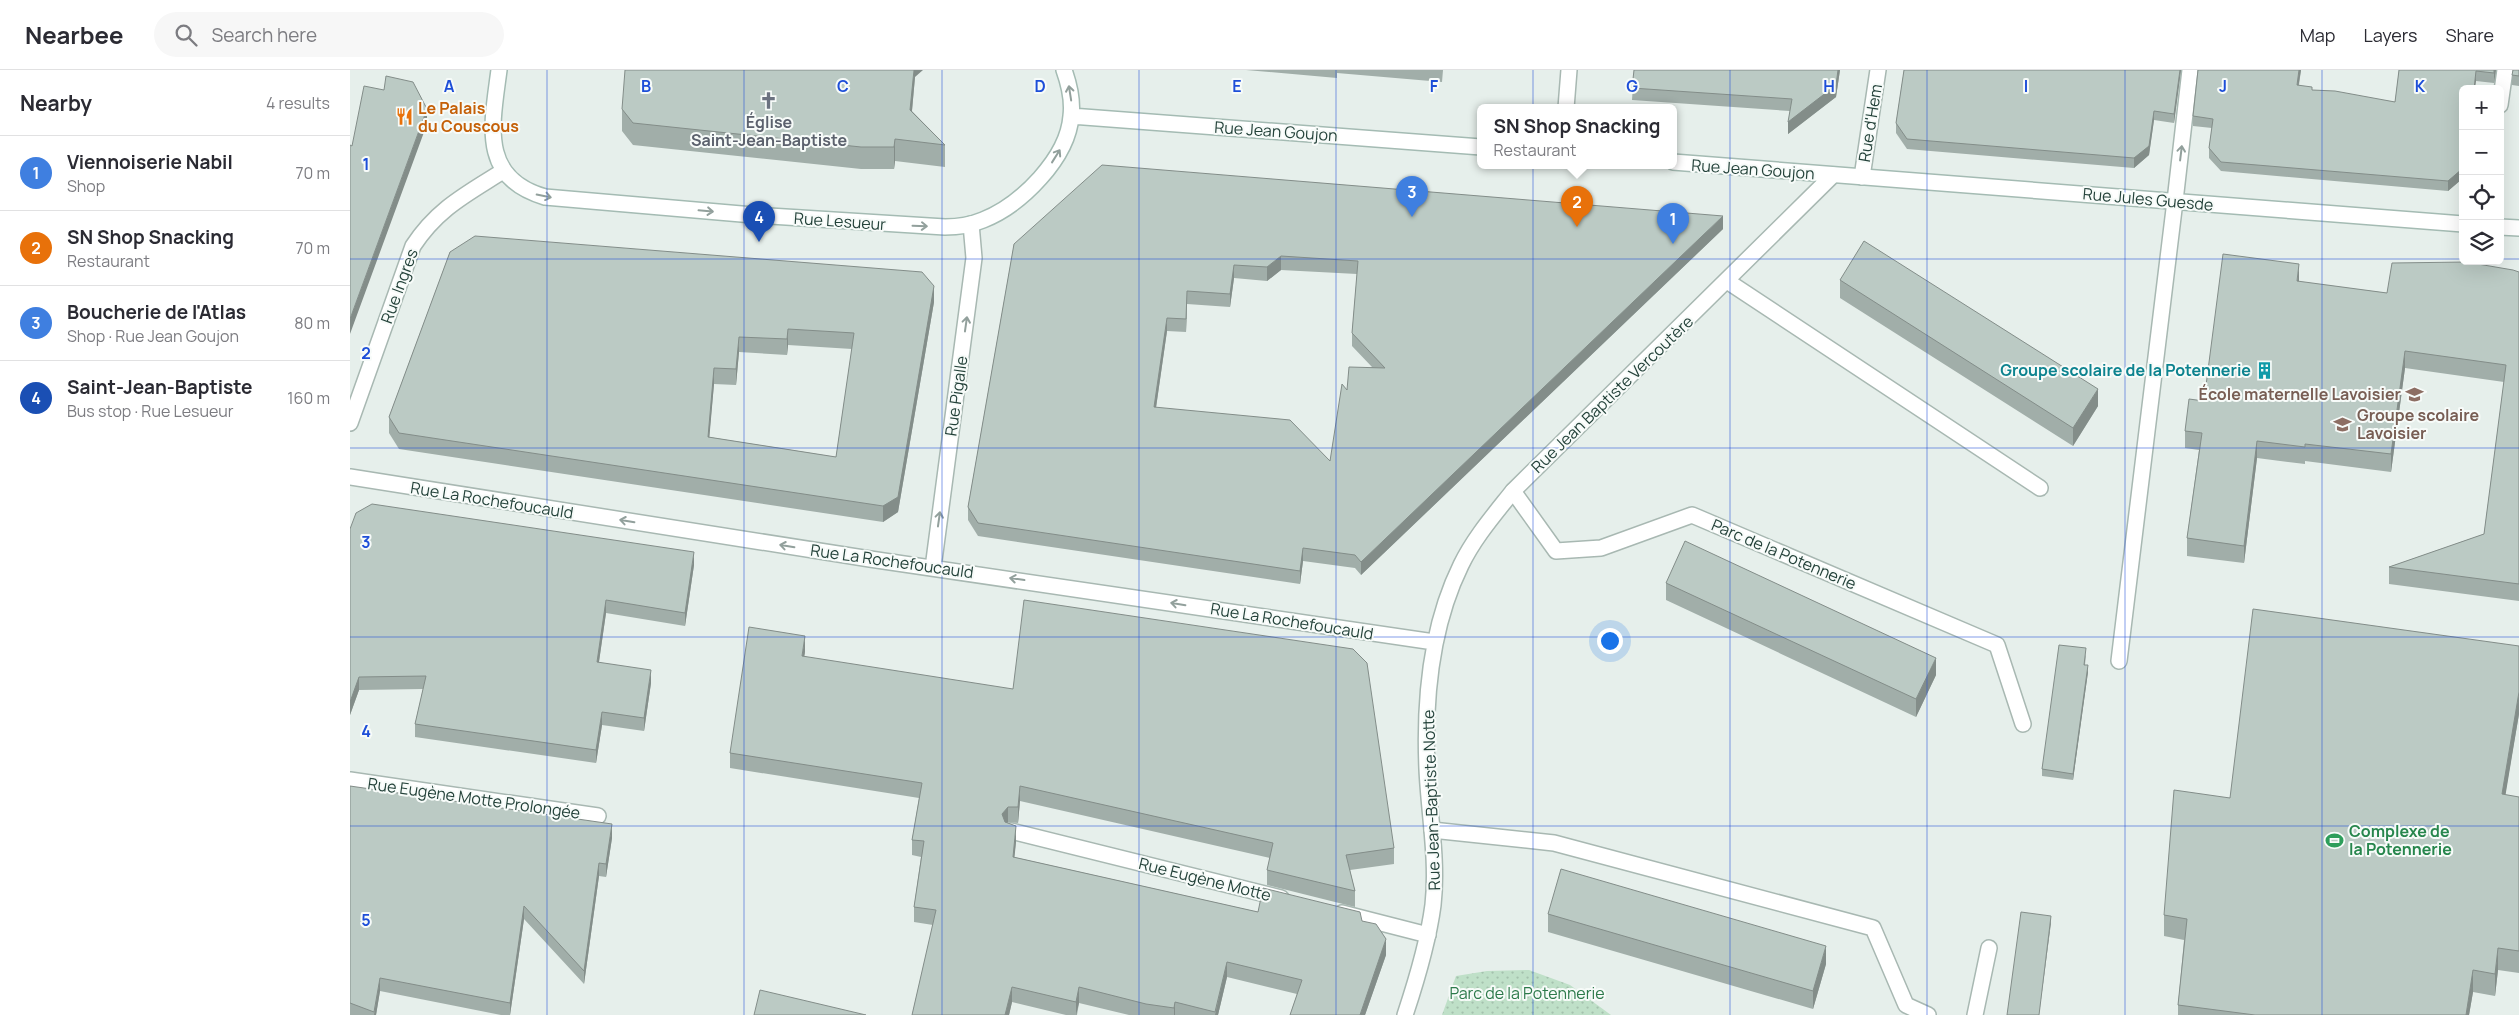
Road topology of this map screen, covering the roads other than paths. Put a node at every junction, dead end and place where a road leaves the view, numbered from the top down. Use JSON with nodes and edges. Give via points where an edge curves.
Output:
{"nodes":[{"id":1,"x":499,"y":70,"type":"edge"},
{"id":2,"x":1064,"y":70,"type":"edge"},
{"id":3,"x":1569,"y":70,"type":"edge"},
{"id":4,"x":1878,"y":70,"type":"edge"},
{"id":5,"x":2190,"y":70,"type":"edge"},
{"id":6,"x":2506,"y":70,"type":"edge"},
{"id":7,"x":2503,"y":85,"type":"edge"},
{"id":8,"x":1566,"y":104,"type":"edge"},
{"id":9,"x":1071,"y":116,"type":"junction"},
{"id":10,"x":1477,"y":147,"type":"edge"},
{"id":11,"x":1677,"y":162,"type":"edge"},
{"id":12,"x":503,"y":171,"type":"junction"},
{"id":13,"x":1833,"y":175,"type":"junction"},
{"id":14,"x":1862,"y":177,"type":"junction"},
{"id":15,"x":2175,"y":201,"type":"junction"},
{"id":16,"x":971,"y":224,"type":"junction"},
{"id":17,"x":2459,"y":224,"type":"edge"},
{"id":18,"x":2504,"y":227,"type":"edge"},
{"id":19,"x":2519,"y":228,"type":"edge"},
{"id":20,"x":1727,"y":281,"type":"junction"},
{"id":21,"x":350,"y":422,"type":"edge"},
{"id":22,"x":350,"y":478,"type":"edge"},
{"id":23,"x":2040,"y":488,"type":"dead end"},
{"id":24,"x":1513,"y":491,"type":"junction"},
{"id":25,"x":933,"y":568,"type":"junction"},
{"id":26,"x":1434,"y":642,"type":"junction"},
{"id":27,"x":2119,"y":661,"type":"dead end"},
{"id":28,"x":2023,"y":724,"type":"dead end"},
{"id":29,"x":350,"y":780,"type":"edge"},
{"id":30,"x":598,"y":816,"type":"dead end"},
{"id":31,"x":1432,"y":830,"type":"junction"},
{"id":32,"x":1011,"y":831,"type":"edge"},
{"id":33,"x":1298,"y":902,"type":"edge"},
{"id":34,"x":1327,"y":909,"type":"edge"},
{"id":35,"x":1428,"y":935,"type":"junction"},
{"id":36,"x":1989,"y":948,"type":"dead end"},
{"id":37,"x":1406,"y":1015,"type":"edge"},
{"id":38,"x":1928,"y":1015,"type":"edge"},
{"id":39,"x":1975,"y":1015,"type":"edge"}],
"edges":[{"from":1,"to":12,"type":"street","via":[[492,123],[493,141]]},
{"from":9,"to":2,"type":"street","name":"Rue Lesueur","one_way":true,"via":[[1070,90]]},
{"from":3,"to":8,"type":"street"},
{"from":4,"to":14,"type":"street","name":"Rue d'Hem"},
{"from":15,"to":5,"type":"street","one_way":true},
{"from":6,"to":7,"type":"street"},
{"from":9,"to":10,"type":"street","name":"Rue Jean Goujon"},
{"from":16,"to":9,"type":"street","name":"Rue Lesueur","one_way":true,"via":[[997,213],[1038,179],[1059,153]]},
{"from":11,"to":13,"type":"street","name":"Rue Jean Goujon"},
{"from":12,"to":16,"type":"street","name":"Rue Lesueur","one_way":true,"via":[[529,192],[546,197],[902,226],[945,228]]},
{"from":12,"to":21,"type":"street","name":"Rue Ingres","via":[[446,208],[427,224],[413,246]]},
{"from":13,"to":14,"type":"street","name":"Rue Jules Guesde"},
{"from":13,"to":20,"type":"street","name":"Rue Jean Baptiste Vercoutère"},
{"from":14,"to":15,"type":"street","name":"Rue Jules Guesde"},
{"from":15,"to":17,"type":"street","name":"Rue Jules Guesde"},
{"from":15,"to":27,"type":"street"},
{"from":25,"to":16,"type":"street","name":"Rue Pigalle","one_way":true,"via":[[974,258]]},
{"from":18,"to":19,"type":"street"},
{"from":20,"to":23,"type":"street"},
{"from":20,"to":24,"type":"street","name":"Rue Jean Baptiste Vercoutère"},
{"from":25,"to":22,"type":"street","name":"Rue La Rochefoucauld","one_way":true},
{"from":24,"to":26,"type":"street","name":"Rue Jean Baptiste Vercoutère","via":[[1485,526],[1461,565]]},
{"from":24,"to":28,"type":"street","name":"Parc de la Potennerie","via":[[1556,551],[1601,548],[1692,515],[1996,645]]},
{"from":26,"to":25,"type":"street","name":"Rue La Rochefoucauld","one_way":true},
{"from":26,"to":31,"type":"street","name":"Rue Jean-Baptiste Notte","via":[[1428,692],[1427,768]]},
{"from":29,"to":30,"type":"street","name":"Rue Eugène Motte Prolongée"},
{"from":31,"to":35,"type":"street","name":"Rue Jean-Baptiste Notte","via":[[1435,872]]},
{"from":31,"to":38,"type":"street","via":[[1554,843],[1872,928],[1906,1005]]},
{"from":32,"to":33,"type":"street","name":"Rue Eugène Motte"},
{"from":34,"to":35,"type":"street"},
{"from":35,"to":37,"type":"street","name":"Rue Jean-Baptiste Notte"},
{"from":36,"to":39,"type":"street"}]}
